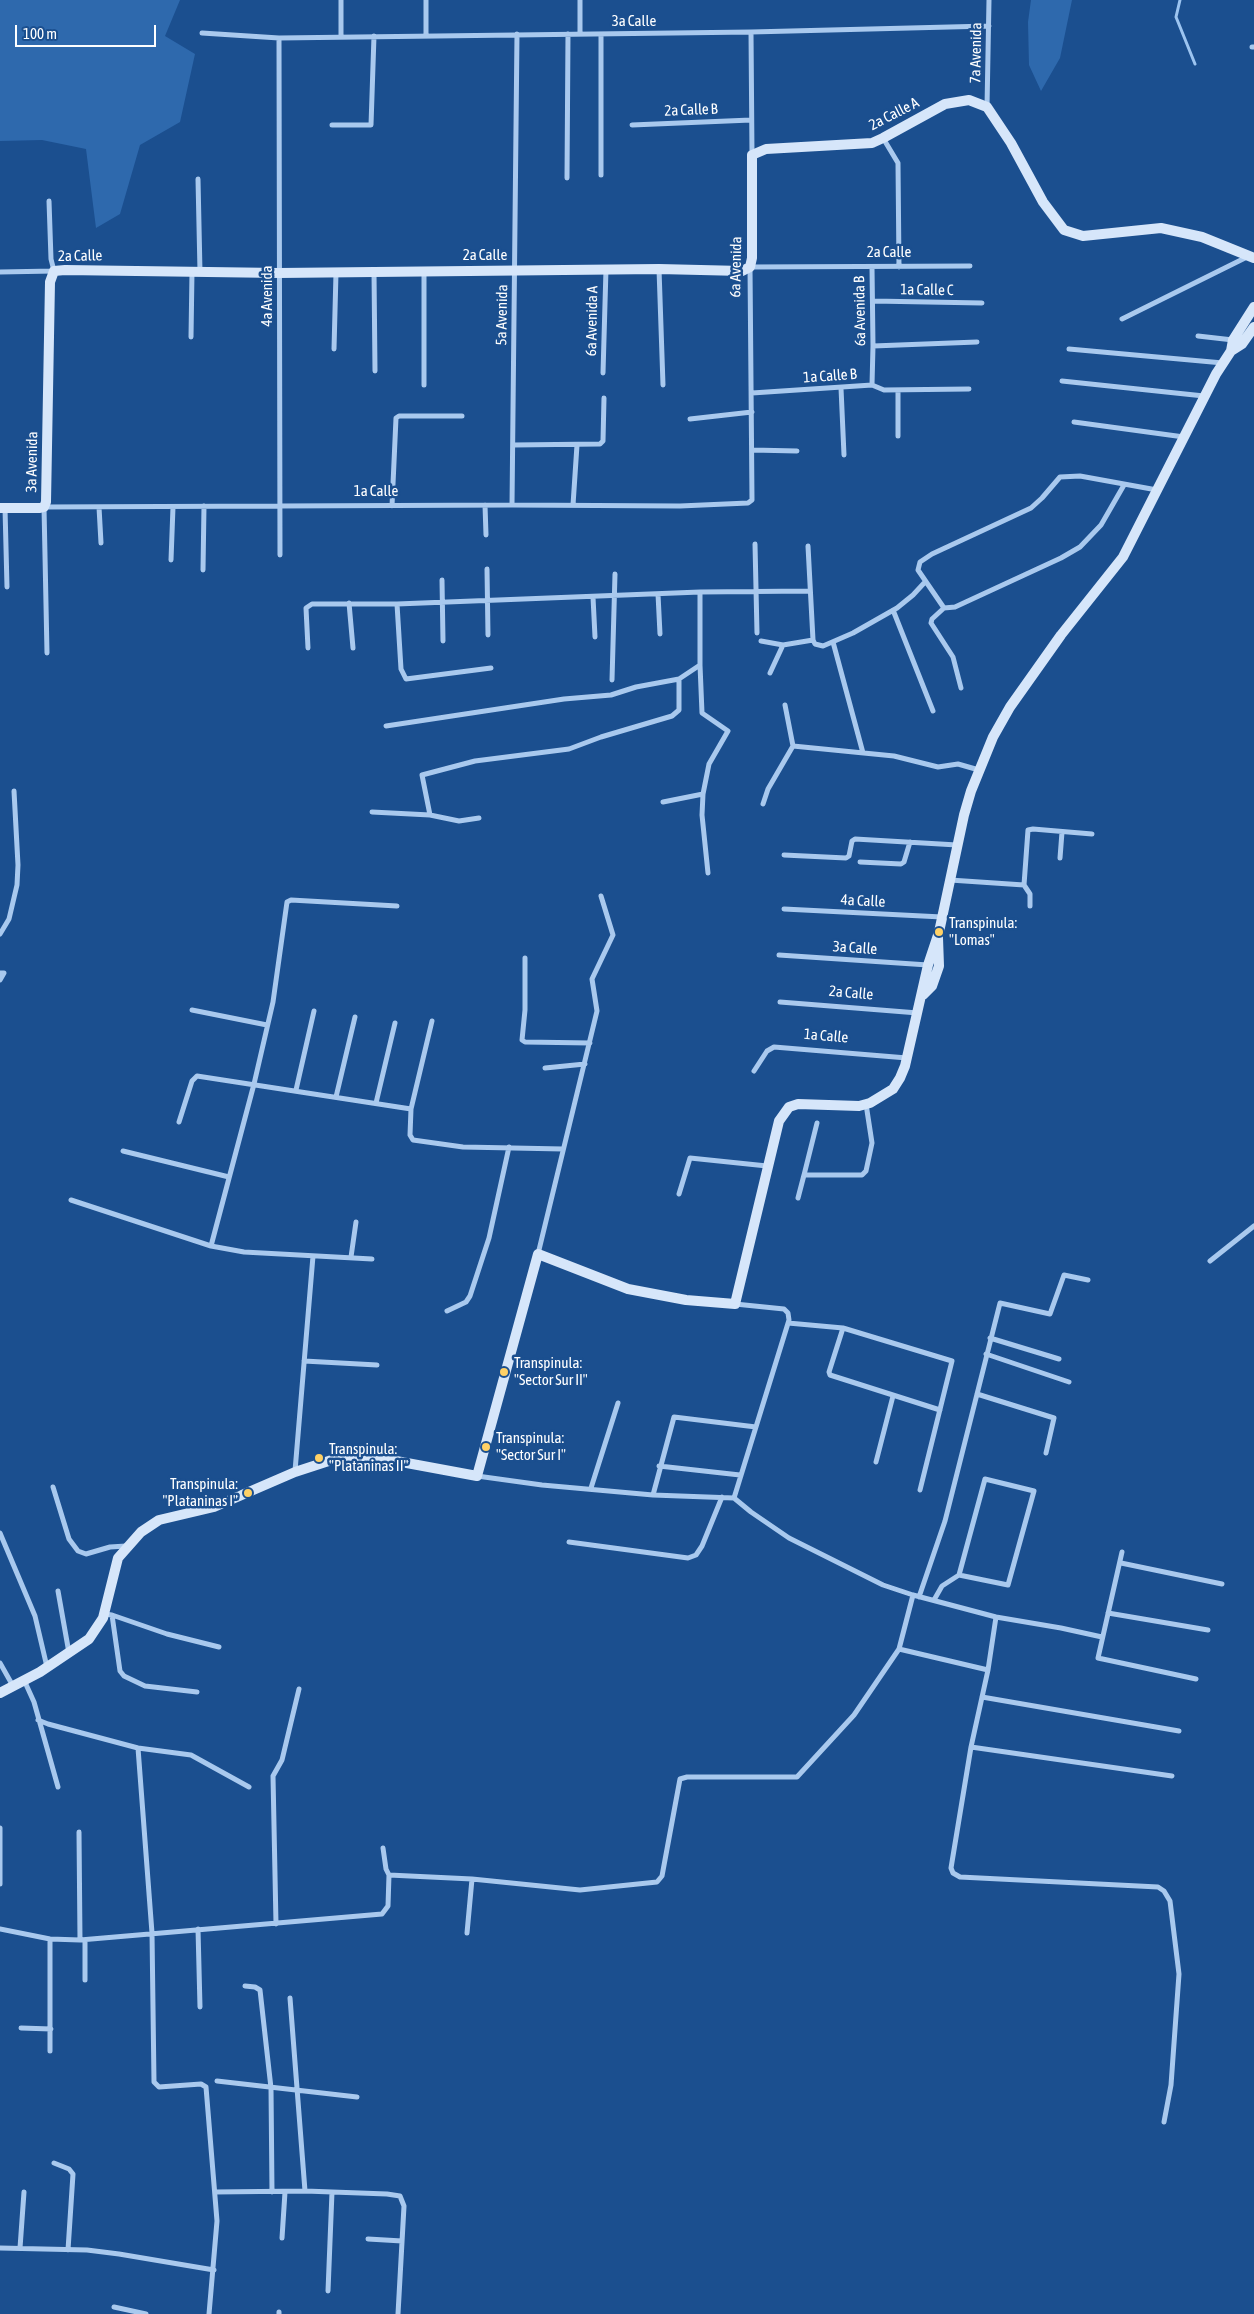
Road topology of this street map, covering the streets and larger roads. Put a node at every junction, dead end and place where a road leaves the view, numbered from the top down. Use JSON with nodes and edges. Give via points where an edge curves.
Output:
{"nodes":[{"id":1,"x":341,"y":0,"type":"edge"},
{"id":2,"x":426,"y":0,"type":"edge"},
{"id":3,"x":580,"y":0,"type":"edge"},
{"id":4,"x":989,"y":0,"type":"edge"},
{"id":5,"x":989,"y":26,"type":"junction"},
{"id":6,"x":750,"y":32,"type":"junction"},
{"id":7,"x":202,"y":34,"type":"dead end"},
{"id":8,"x":517,"y":34,"type":"junction"},
{"id":9,"x":568,"y":34,"type":"junction"},
{"id":10,"x":580,"y":34,"type":"junction"},
{"id":11,"x":601,"y":34,"type":"junction"},
{"id":12,"x":426,"y":35,"type":"junction"},
{"id":13,"x":341,"y":36,"type":"junction"},
{"id":14,"x":374,"y":36,"type":"junction"},
{"id":15,"x":279,"y":38,"type":"junction"},
{"id":16,"x":987,"y":107,"type":"junction"},
{"id":17,"x":751,"y":120,"type":"junction"},
{"id":18,"x":332,"y":124,"type":"dead end"},
{"id":19,"x":632,"y":125,"type":"dead end"},
{"id":20,"x":884,"y":138,"type":"junction"},
{"id":21,"x":752,"y":155,"type":"junction"},
{"id":22,"x":601,"y":175,"type":"dead end"},
{"id":23,"x":567,"y":178,"type":"dead end"},
{"id":24,"x":198,"y":179,"type":"dead end"},
{"id":25,"x":49,"y":202,"type":"dead end"},
{"id":26,"x":1251,"y":257,"type":"edge"},
{"id":27,"x":970,"y":266,"type":"dead end"},
{"id":28,"x":750,"y":267,"type":"junction"},
{"id":29,"x":872,"y":267,"type":"junction"},
{"id":30,"x":899,"y":267,"type":"junction"},
{"id":31,"x":606,"y":269,"type":"junction"},
{"id":32,"x":659,"y":269,"type":"junction"},
{"id":33,"x":514,"y":270,"type":"junction"},
{"id":34,"x":54,"y":271,"type":"junction"},
{"id":35,"x":424,"y":271,"type":"junction"},
{"id":36,"x":0,"y":272,"type":"edge"},
{"id":37,"x":196,"y":272,"type":"junction"},
{"id":38,"x":336,"y":272,"type":"junction"},
{"id":39,"x":374,"y":272,"type":"junction"},
{"id":40,"x":279,"y":273,"type":"junction"},
{"id":41,"x":873,"y":301,"type":"junction"},
{"id":42,"x":982,"y":304,"type":"dead end"},
{"id":43,"x":1254,"y":307,"type":"edge"},
{"id":44,"x":1122,"y":319,"type":"dead end"},
{"id":45,"x":1254,"y":327,"type":"edge"},
{"id":46,"x":1198,"y":336,"type":"dead end"},
{"id":47,"x":191,"y":337,"type":"dead end"},
{"id":48,"x":1233,"y":340,"type":"junction"},
{"id":49,"x":977,"y":342,"type":"dead end"},
{"id":50,"x":873,"y":346,"type":"junction"},
{"id":51,"x":334,"y":349,"type":"dead end"},
{"id":52,"x":1069,"y":349,"type":"dead end"},
{"id":53,"x":1231,"y":351,"type":"junction"},
{"id":54,"x":1223,"y":363,"type":"junction"},
{"id":55,"x":375,"y":371,"type":"dead end"},
{"id":56,"x":604,"y":373,"type":"dead end"},
{"id":57,"x":1062,"y":381,"type":"dead end"},
{"id":58,"x":663,"y":385,"type":"dead end"},
{"id":59,"x":872,"y":385,"type":"junction"},
{"id":60,"x":424,"y":386,"type":"dead end"},
{"id":61,"x":841,"y":388,"type":"junction"},
{"id":62,"x":969,"y":389,"type":"dead end"},
{"id":63,"x":898,"y":390,"type":"junction"},
{"id":64,"x":752,"y":393,"type":"junction"},
{"id":65,"x":1204,"y":396,"type":"junction"},
{"id":66,"x":604,"y":398,"type":"dead end"},
{"id":67,"x":752,"y":412,"type":"junction"},
{"id":68,"x":462,"y":416,"type":"dead end"},
{"id":69,"x":690,"y":419,"type":"dead end"},
{"id":70,"x":1074,"y":422,"type":"dead end"},
{"id":71,"x":898,"y":436,"type":"dead end"},
{"id":72,"x":1184,"y":437,"type":"junction"},
{"id":73,"x":513,"y":444,"type":"junction"},
{"id":74,"x":576,"y":445,"type":"junction"},
{"id":75,"x":752,"y":450,"type":"junction"},
{"id":76,"x":797,"y":451,"type":"dead end"},
{"id":77,"x":844,"y":455,"type":"dead end"},
{"id":78,"x":1124,"y":485,"type":"junction"},
{"id":79,"x":1157,"y":490,"type":"junction"},
{"id":80,"x":752,"y":501,"type":"joint"},
{"id":81,"x":485,"y":505,"type":"junction"},
{"id":82,"x":512,"y":505,"type":"junction"},
{"id":83,"x":573,"y":505,"type":"junction"},
{"id":84,"x":204,"y":506,"type":"junction"},
{"id":85,"x":280,"y":506,"type":"junction"},
{"id":86,"x":392,"y":506,"type":"junction"},
{"id":87,"x":44,"y":507,"type":"junction"},
{"id":88,"x":99,"y":507,"type":"junction"},
{"id":89,"x":173,"y":507,"type":"junction"},
{"id":90,"x":2,"y":508,"type":"edge"},
{"id":91,"x":486,"y":534,"type":"dead end"},
{"id":92,"x":101,"y":544,"type":"dead end"},
{"id":93,"x":755,"y":544,"type":"dead end"},
{"id":94,"x":808,"y":546,"type":"dead end"},
{"id":95,"x":280,"y":555,"type":"dead end"},
{"id":96,"x":171,"y":560,"type":"dead end"},
{"id":97,"x":487,"y":569,"type":"dead end"},
{"id":98,"x":203,"y":570,"type":"dead end"},
{"id":99,"x":615,"y":574,"type":"dead end"},
{"id":100,"x":442,"y":580,"type":"dead end"},
{"id":101,"x":925,"y":582,"type":"junction"},
{"id":102,"x":7,"y":587,"type":"dead end"},
{"id":103,"x":809,"y":591,"type":"junction"},
{"id":104,"x":700,"y":592,"type":"junction"},
{"id":105,"x":755,"y":592,"type":"junction"},
{"id":106,"x":658,"y":594,"type":"junction"},
{"id":107,"x":614,"y":596,"type":"junction"},
{"id":108,"x":594,"y":597,"type":"junction"},
{"id":109,"x":488,"y":601,"type":"junction"},
{"id":110,"x":349,"y":602,"type":"junction"},
{"id":111,"x":443,"y":602,"type":"junction"},
{"id":112,"x":397,"y":604,"type":"junction"},
{"id":113,"x":944,"y":608,"type":"junction"},
{"id":114,"x":893,"y":610,"type":"junction"},
{"id":115,"x":757,"y":633,"type":"dead end"},
{"id":116,"x":660,"y":634,"type":"dead end"},
{"id":117,"x":488,"y":635,"type":"dead end"},
{"id":118,"x":595,"y":637,"type":"dead end"},
{"id":119,"x":813,"y":640,"type":"junction"},
{"id":120,"x":443,"y":641,"type":"dead end"},
{"id":121,"x":761,"y":641,"type":"dead end"},
{"id":122,"x":832,"y":642,"type":"junction"},
{"id":123,"x":783,"y":644,"type":"junction"},
{"id":124,"x":308,"y":648,"type":"dead end"},
{"id":125,"x":353,"y":648,"type":"dead end"},
{"id":126,"x":48,"y":653,"type":"dead end"},
{"id":127,"x":700,"y":665,"type":"junction"},
{"id":128,"x":491,"y":668,"type":"dead end"},
{"id":129,"x":770,"y":673,"type":"dead end"},
{"id":130,"x":679,"y":679,"type":"junction"},
{"id":131,"x":612,"y":680,"type":"dead end"},
{"id":132,"x":961,"y":688,"type":"dead end"},
{"id":133,"x":786,"y":705,"type":"dead end"},
{"id":134,"x":933,"y":711,"type":"dead end"},
{"id":135,"x":386,"y":726,"type":"dead end"},
{"id":136,"x":793,"y":746,"type":"junction"},
{"id":137,"x":863,"y":754,"type":"junction"},
{"id":138,"x":979,"y":770,"type":"junction"},
{"id":139,"x":14,"y":791,"type":"dead end"},
{"id":140,"x":702,"y":794,"type":"junction"},
{"id":141,"x":663,"y":802,"type":"dead end"},
{"id":142,"x":762,"y":804,"type":"dead end"},
{"id":143,"x":372,"y":812,"type":"dead end"},
{"id":144,"x":430,"y":815,"type":"junction"},
{"id":145,"x":479,"y":818,"type":"dead end"},
{"id":146,"x":1062,"y":832,"type":"junction"},
{"id":147,"x":1092,"y":834,"type":"dead end"},
{"id":148,"x":910,"y":842,"type":"junction"},
{"id":149,"x":957,"y":844,"type":"junction"},
{"id":150,"x":784,"y":855,"type":"dead end"},
{"id":151,"x":1060,"y":858,"type":"dead end"},
{"id":152,"x":860,"y":862,"type":"dead end"},
{"id":153,"x":708,"y":873,"type":"dead end"},
{"id":154,"x":949,"y":880,"type":"junction"},
{"id":155,"x":1024,"y":885,"type":"junction"},
{"id":156,"x":601,"y":896,"type":"dead end"},
{"id":157,"x":396,"y":906,"type":"dead end"},
{"id":158,"x":1030,"y":906,"type":"dead end"},
{"id":159,"x":784,"y":909,"type":"dead end"},
{"id":160,"x":942,"y":917,"type":"junction"},
{"id":161,"x":0,"y":934,"type":"edge"},
{"id":162,"x":937,"y":937,"type":"junction"},
{"id":163,"x":779,"y":955,"type":"dead end"},
{"id":164,"x":525,"y":958,"type":"dead end"},
{"id":165,"x":928,"y":965,"type":"junction"},
{"id":166,"x":0,"y":972,"type":"edge"},
{"id":167,"x":0,"y":980,"type":"edge"},
{"id":168,"x":923,"y":995,"type":"junction"},
{"id":169,"x":780,"y":1002,"type":"dead end"},
{"id":170,"x":192,"y":1010,"type":"dead end"},
{"id":171,"x":314,"y":1011,"type":"dead end"},
{"id":172,"x":918,"y":1013,"type":"junction"},
{"id":173,"x":355,"y":1017,"type":"dead end"},
{"id":174,"x":432,"y":1020,"type":"dead end"},
{"id":175,"x":395,"y":1023,"type":"dead end"},
{"id":176,"x":267,"y":1025,"type":"junction"},
{"id":177,"x":590,"y":1043,"type":"junction"},
{"id":178,"x":907,"y":1058,"type":"junction"},
{"id":179,"x":585,"y":1064,"type":"junction"},
{"id":180,"x":545,"y":1068,"type":"dead end"},
{"id":181,"x":754,"y":1071,"type":"dead end"},
{"id":182,"x":254,"y":1084,"type":"junction"},
{"id":183,"x":296,"y":1090,"type":"junction"},
{"id":184,"x":336,"y":1097,"type":"junction"},
{"id":185,"x":376,"y":1103,"type":"junction"},
{"id":186,"x":866,"y":1104,"type":"junction"},
{"id":187,"x":411,"y":1109,"type":"junction"},
{"id":188,"x":180,"y":1122,"type":"dead end"},
{"id":189,"x":817,"y":1123,"type":"dead end"},
{"id":190,"x":509,"y":1147,"type":"junction"},
{"id":191,"x":563,"y":1148,"type":"junction"},
{"id":192,"x":123,"y":1151,"type":"dead end"},
{"id":193,"x":767,"y":1166,"type":"junction"},
{"id":194,"x":804,"y":1176,"type":"junction"},
{"id":195,"x":229,"y":1177,"type":"junction"},
{"id":196,"x":679,"y":1194,"type":"dead end"},
{"id":197,"x":798,"y":1198,"type":"dead end"},
{"id":198,"x":71,"y":1200,"type":"dead end"},
{"id":199,"x":356,"y":1222,"type":"dead end"},
{"id":200,"x":1254,"y":1226,"type":"edge"},
{"id":201,"x":211,"y":1246,"type":"junction"},
{"id":202,"x":538,"y":1254,"type":"junction"},
{"id":203,"x":313,"y":1256,"type":"junction"},
{"id":204,"x":351,"y":1257,"type":"junction"},
{"id":205,"x":372,"y":1259,"type":"dead end"},
{"id":206,"x":1210,"y":1261,"type":"dead end"},
{"id":207,"x":1088,"y":1280,"type":"dead end"},
{"id":208,"x":735,"y":1304,"type":"junction"},
{"id":209,"x":448,"y":1311,"type":"dead end"},
{"id":210,"x":788,"y":1323,"type":"junction"},
{"id":211,"x":843,"y":1328,"type":"junction"},
{"id":212,"x":990,"y":1338,"type":"junction"},
{"id":213,"x":986,"y":1354,"type":"junction"},
{"id":214,"x":1059,"y":1359,"type":"dead end"},
{"id":215,"x":304,"y":1361,"type":"junction"},
{"id":216,"x":377,"y":1365,"type":"dead end"},
{"id":217,"x":1069,"y":1382,"type":"dead end"},
{"id":218,"x":977,"y":1394,"type":"junction"},
{"id":219,"x":893,"y":1396,"type":"junction"},
{"id":220,"x":618,"y":1403,"type":"dead end"},
{"id":221,"x":940,"y":1410,"type":"junction"},
{"id":222,"x":756,"y":1427,"type":"junction"},
{"id":223,"x":1046,"y":1452,"type":"dead end"},
{"id":224,"x":876,"y":1462,"type":"dead end"},
{"id":225,"x":659,"y":1466,"type":"junction"},
{"id":226,"x":295,"y":1472,"type":"junction"},
{"id":227,"x":740,"y":1475,"type":"junction"},
{"id":228,"x":477,"y":1476,"type":"junction"},
{"id":229,"x":53,"y":1487,"type":"dead end"},
{"id":230,"x":591,"y":1488,"type":"junction"},
{"id":231,"x":920,"y":1490,"type":"dead end"},
{"id":232,"x":652,"y":1495,"type":"junction"},
{"id":233,"x":722,"y":1497,"type":"junction"},
{"id":234,"x":734,"y":1498,"type":"junction"},
{"id":235,"x":0,"y":1533,"type":"edge"},
{"id":236,"x":569,"y":1542,"type":"dead end"},
{"id":237,"x":127,"y":1546,"type":"junction"},
{"id":238,"x":1122,"y":1552,"type":"dead end"},
{"id":239,"x":1121,"y":1563,"type":"junction"},
{"id":240,"x":959,"y":1575,"type":"junction"},
{"id":241,"x":1222,"y":1584,"type":"dead end"},
{"id":242,"x":58,"y":1591,"type":"dead end"},
{"id":243,"x":913,"y":1595,"type":"junction"},
{"id":244,"x":919,"y":1596,"type":"junction"},
{"id":245,"x":934,"y":1600,"type":"junction"},
{"id":246,"x":1108,"y":1613,"type":"junction"},
{"id":247,"x":108,"y":1614,"type":"junction"},
{"id":248,"x":996,"y":1618,"type":"junction"},
{"id":249,"x":1208,"y":1630,"type":"dead end"},
{"id":250,"x":1102,"y":1637,"type":"junction"},
{"id":251,"x":219,"y":1647,"type":"dead end"},
{"id":252,"x":899,"y":1648,"type":"junction"},
{"id":253,"x":70,"y":1653,"type":"junction"},
{"id":254,"x":0,"y":1663,"type":"edge"},
{"id":255,"x":47,"y":1667,"type":"junction"},
{"id":256,"x":988,"y":1670,"type":"junction"},
{"id":257,"x":1196,"y":1679,"type":"dead end"},
{"id":258,"x":24,"y":1680,"type":"junction"},
{"id":259,"x":13,"y":1686,"type":"junction"},
{"id":260,"x":299,"y":1689,"type":"dead end"},
{"id":261,"x":198,"y":1692,"type":"dead end"},
{"id":262,"x":0,"y":1693,"type":"edge"},
{"id":263,"x":982,"y":1697,"type":"junction"},
{"id":264,"x":38,"y":1720,"type":"junction"},
{"id":265,"x":1179,"y":1730,"type":"dead end"},
{"id":266,"x":971,"y":1747,"type":"junction"},
{"id":267,"x":138,"y":1748,"type":"junction"},
{"id":268,"x":1172,"y":1776,"type":"dead end"},
{"id":269,"x":249,"y":1786,"type":"dead end"},
{"id":270,"x":58,"y":1787,"type":"dead end"},
{"id":271,"x":0,"y":1828,"type":"edge"},
{"id":272,"x":79,"y":1832,"type":"dead end"},
{"id":273,"x":383,"y":1848,"type":"dead end"},
{"id":274,"x":389,"y":1875,"type":"junction"},
{"id":275,"x":472,"y":1878,"type":"junction"},
{"id":276,"x":0,"y":1884,"type":"edge"},
{"id":277,"x":276,"y":1924,"type":"junction"},
{"id":278,"x":0,"y":1929,"type":"edge"},
{"id":279,"x":198,"y":1929,"type":"junction"},
{"id":280,"x":152,"y":1933,"type":"junction"},
{"id":281,"x":467,"y":1933,"type":"dead end"},
{"id":282,"x":50,"y":1939,"type":"junction"},
{"id":283,"x":83,"y":1940,"type":"junction"},
{"id":284,"x":85,"y":1980,"type":"dead end"},
{"id":285,"x":245,"y":1986,"type":"dead end"},
{"id":286,"x":290,"y":1998,"type":"dead end"},
{"id":287,"x":200,"y":2007,"type":"dead end"},
{"id":288,"x":21,"y":2028,"type":"dead end"},
{"id":289,"x":51,"y":2029,"type":"junction"},
{"id":290,"x":50,"y":2051,"type":"dead end"},
{"id":291,"x":218,"y":2081,"type":"dead end"},
{"id":292,"x":271,"y":2088,"type":"junction"},
{"id":293,"x":297,"y":2091,"type":"junction"},
{"id":294,"x":357,"y":2097,"type":"dead end"},
{"id":295,"x":1164,"y":2122,"type":"dead end"},
{"id":296,"x":54,"y":2163,"type":"dead end"},
{"id":297,"x":305,"y":2191,"type":"junction"},
{"id":298,"x":24,"y":2192,"type":"dead end"},
{"id":299,"x":215,"y":2192,"type":"junction"},
{"id":300,"x":272,"y":2192,"type":"junction"},
{"id":301,"x":285,"y":2192,"type":"junction"},
{"id":302,"x":332,"y":2192,"type":"junction"},
{"id":303,"x":282,"y":2238,"type":"dead end"},
{"id":304,"x":368,"y":2239,"type":"dead end"},
{"id":305,"x":402,"y":2241,"type":"junction"},
{"id":306,"x":0,"y":2248,"type":"edge"},
{"id":307,"x":20,"y":2248,"type":"junction"},
{"id":308,"x":68,"y":2250,"type":"junction"},
{"id":309,"x":214,"y":2270,"type":"junction"},
{"id":310,"x":328,"y":2291,"type":"dead end"},
{"id":311,"x":114,"y":2307,"type":"dead end"},
{"id":312,"x":146,"y":2314,"type":"edge"},
{"id":313,"x":209,"y":2314,"type":"edge"},
{"id":314,"x":398,"y":2314,"type":"edge"}],
"edges":[{"from":1,"to":13,"type":"street"},
{"from":2,"to":12,"type":"street"},
{"from":3,"to":10,"type":"street"},
{"from":4,"to":5,"type":"street","name":"7a Avenida"},
{"from":5,"to":6,"type":"street","name":"3a Calle"},
{"from":5,"to":16,"type":"street","name":"7a Avenida"},
{"from":6,"to":11,"type":"street","name":"3a Calle"},
{"from":6,"to":17,"type":"street","name":"6a Avenida"},
{"from":7,"to":15,"type":"street","name":"3a Calle"},
{"from":8,"to":9,"type":"street","name":"3a Calle"},
{"from":8,"to":12,"type":"street","name":"3a Calle"},
{"from":8,"to":33,"type":"street","name":"5a Avenida"},
{"from":9,"to":10,"type":"street","name":"3a Calle"},
{"from":9,"to":23,"type":"street"},
{"from":10,"to":11,"type":"street","name":"3a Calle"},
{"from":11,"to":22,"type":"street"},
{"from":12,"to":14,"type":"street","name":"3a Calle"},
{"from":13,"to":14,"type":"street","name":"3a Calle"},
{"from":13,"to":15,"type":"street","name":"3a Calle"},
{"from":14,"to":18,"type":"street","via":[[372,125]]},
{"from":15,"to":40,"type":"street","name":"4a Avenida"},
{"from":16,"to":20,"type":"street","name":"2a Calle A","via":[[969,100],[945,104]]},
{"from":16,"to":26,"type":"street","via":[[1011,143],[1042,202],[1064,230],[1084,236],[1161,228],[1202,237]]},
{"from":17,"to":19,"type":"street","name":"2a Calle B"},
{"from":17,"to":21,"type":"street","name":"6a Avenida"},
{"from":20,"to":21,"type":"street","name":"2a Calle A","via":[[860,145],[766,149]]},
{"from":20,"to":30,"type":"street","via":[[898,163]]},
{"from":21,"to":28,"type":"street","name":"6a Avenida"},
{"from":24,"to":37,"type":"street"},
{"from":25,"to":34,"type":"street"},
{"from":26,"to":44,"type":"street"},
{"from":27,"to":30,"type":"street","name":"2a Calle"},
{"from":28,"to":29,"type":"street","name":"2a Calle"},
{"from":28,"to":32,"type":"street","name":"2a Calle","via":[[742,271]]},
{"from":28,"to":64,"type":"street","name":"6a Avenida"},
{"from":29,"to":30,"type":"street","name":"2a Calle"},
{"from":29,"to":41,"type":"street","name":"6a Avenida B"},
{"from":31,"to":32,"type":"street","name":"2a Calle"},
{"from":31,"to":33,"type":"street","name":"2a Calle"},
{"from":31,"to":56,"type":"street","name":"6a Avenida A"},
{"from":32,"to":58,"type":"street"},
{"from":33,"to":35,"type":"street","name":"2a Calle"},
{"from":33,"to":73,"type":"street","name":"5a Avenida"},
{"from":34,"to":36,"type":"street","name":"2a Calle"},
{"from":34,"to":37,"type":"street","name":"2a Calle"},
{"from":34,"to":87,"type":"street","name":"3a Avenida","via":[[50,282],[47,496]]},
{"from":35,"to":39,"type":"street","name":"2a Calle"},
{"from":35,"to":60,"type":"street"},
{"from":37,"to":40,"type":"street","name":"2a Calle"},
{"from":37,"to":47,"type":"street"},
{"from":38,"to":39,"type":"street","name":"2a Calle"},
{"from":38,"to":40,"type":"street","name":"2a Calle"},
{"from":38,"to":51,"type":"street"},
{"from":39,"to":55,"type":"street"},
{"from":40,"to":85,"type":"street","name":"4a Avenida"},
{"from":41,"to":42,"type":"street","name":"1a Calle C"},
{"from":41,"to":50,"type":"street","name":"6a Avenida B"},
{"from":43,"to":48,"type":"street"},
{"from":45,"to":53,"type":"street","via":[[1242,344]]},
{"from":46,"to":48,"type":"street"},
{"from":48,"to":53,"type":"street"},
{"from":49,"to":50,"type":"street"},
{"from":50,"to":59,"type":"street","name":"6a Avenida B"},
{"from":52,"to":54,"type":"street"},
{"from":53,"to":54,"type":"street"},
{"from":54,"to":65,"type":"street"},
{"from":57,"to":65,"type":"street"},
{"from":59,"to":61,"type":"street","name":"1a Calle B"},
{"from":59,"to":63,"type":"street","name":"1a Calle B"},
{"from":61,"to":64,"type":"street","name":"1a Calle B"},
{"from":61,"to":77,"type":"street"},
{"from":62,"to":63,"type":"street","name":"1a Calle B"},
{"from":63,"to":71,"type":"street"},
{"from":64,"to":67,"type":"street","name":"6a Avenida"},
{"from":65,"to":72,"type":"street"},
{"from":66,"to":74,"type":"street","via":[[602,443]]},
{"from":67,"to":69,"type":"street"},
{"from":67,"to":75,"type":"street","name":"6a Avenida"},
{"from":68,"to":86,"type":"street","via":[[396,418]]},
{"from":70,"to":72,"type":"street"},
{"from":72,"to":79,"type":"street"},
{"from":73,"to":74,"type":"street"},
{"from":73,"to":82,"type":"street","name":"5a Avenida"},
{"from":74,"to":83,"type":"street"},
{"from":75,"to":76,"type":"street"},
{"from":75,"to":80,"type":"street","name":"6a Avenida"},
{"from":78,"to":79,"type":"street"},
{"from":78,"to":101,"type":"street","via":[[1080,476],[1060,476],[1031,508],[923,559],[917,568]]},
{"from":78,"to":113,"type":"street","via":[[1101,525],[1072,553],[955,607]]},
{"from":79,"to":138,"type":"street","via":[[1124,557],[1061,635],[1010,707]]},
{"from":80,"to":83,"type":"street","name":"1a Calle","via":[[680,506]]},
{"from":81,"to":82,"type":"street","name":"1a Calle"},
{"from":81,"to":86,"type":"street","name":"1a Calle"},
{"from":81,"to":91,"type":"street"},
{"from":82,"to":83,"type":"street","name":"1a Calle"},
{"from":84,"to":85,"type":"street","name":"1a Calle"},
{"from":84,"to":89,"type":"street","name":"1a Calle"},
{"from":84,"to":98,"type":"street"},
{"from":85,"to":86,"type":"street","name":"1a Calle"},
{"from":85,"to":95,"type":"street","name":"4a Avenida"},
{"from":87,"to":88,"type":"street","name":"1a Calle"},
{"from":87,"to":90,"type":"street","name":"1a Calle"},
{"from":87,"to":126,"type":"street","name":"3a Avenida"},
{"from":88,"to":89,"type":"street","name":"1a Calle"},
{"from":88,"to":92,"type":"street"},
{"from":89,"to":96,"type":"street"},
{"from":90,"to":102,"type":"street"},
{"from":93,"to":105,"type":"street"},
{"from":94,"to":103,"type":"street"},
{"from":97,"to":109,"type":"street"},
{"from":99,"to":107,"type":"street"},
{"from":100,"to":111,"type":"street"},
{"from":101,"to":113,"type":"street"},
{"from":101,"to":114,"type":"street"},
{"from":103,"to":105,"type":"street"},
{"from":103,"to":119,"type":"street"},
{"from":104,"to":105,"type":"street"},
{"from":104,"to":106,"type":"street"},
{"from":104,"to":127,"type":"street"},
{"from":105,"to":115,"type":"street"},
{"from":106,"to":107,"type":"street"},
{"from":106,"to":116,"type":"street"},
{"from":107,"to":108,"type":"street"},
{"from":107,"to":131,"type":"street"},
{"from":108,"to":109,"type":"street"},
{"from":108,"to":118,"type":"street"},
{"from":109,"to":111,"type":"street"},
{"from":109,"to":117,"type":"street"},
{"from":110,"to":112,"type":"street"},
{"from":110,"to":124,"type":"street","via":[[306,606]]},
{"from":110,"to":125,"type":"street"},
{"from":111,"to":112,"type":"street"},
{"from":111,"to":120,"type":"street"},
{"from":112,"to":128,"type":"street","via":[[401,669],[406,679]]},
{"from":113,"to":132,"type":"street","via":[[932,623],[953,657]]},
{"from":114,"to":122,"type":"street"},
{"from":114,"to":134,"type":"street"},
{"from":119,"to":122,"type":"street","via":[[820,646]]},
{"from":119,"to":123,"type":"street"},
{"from":121,"to":123,"type":"street"},
{"from":122,"to":137,"type":"street"},
{"from":123,"to":129,"type":"street"},
{"from":127,"to":130,"type":"street"},
{"from":127,"to":140,"type":"street","via":[[702,713],[728,731],[711,760]]},
{"from":130,"to":135,"type":"street","via":[[611,695]]},
{"from":130,"to":144,"type":"street","via":[[679,710],[672,716],[601,736],[569,749],[475,760],[422,775]]},
{"from":133,"to":136,"type":"street"},
{"from":136,"to":137,"type":"street"},
{"from":136,"to":142,"type":"street"},
{"from":137,"to":138,"type":"street","via":[[908,758],[938,767],[958,764]]},
{"from":138,"to":149,"type":"street"},
{"from":139,"to":161,"type":"street","via":[[17,885],[9,919]]},
{"from":140,"to":141,"type":"street"},
{"from":140,"to":153,"type":"street"},
{"from":143,"to":144,"type":"street"},
{"from":144,"to":145,"type":"street","via":[[459,821]]},
{"from":146,"to":147,"type":"street"},
{"from":146,"to":151,"type":"street"},
{"from":146,"to":155,"type":"street","via":[[1032,829],[1027,832]]},
{"from":148,"to":149,"type":"street"},
{"from":148,"to":150,"type":"street","via":[[854,840],[846,858]]},
{"from":148,"to":152,"type":"street","via":[[901,864]]},
{"from":149,"to":154,"type":"street"},
{"from":154,"to":155,"type":"street"},
{"from":154,"to":160,"type":"street"},
{"from":155,"to":158,"type":"street","via":[[1030,894]]},
{"from":156,"to":177,"type":"street","via":[[614,933],[592,979],[597,1009]]},
{"from":157,"to":176,"type":"street","via":[[289,901],[278,978]]},
{"from":159,"to":160,"type":"street","name":"4a Calle"},
{"from":160,"to":162,"type":"street"},
{"from":162,"to":165,"type":"street"},
{"from":162,"to":168,"type":"street","via":[[939,966],[932,986]]},
{"from":163,"to":165,"type":"street","name":"3a Calle"},
{"from":164,"to":177,"type":"street","via":[[522,1040]]},
{"from":165,"to":168,"type":"street"},
{"from":166,"to":167,"type":"street","via":[[4,973]]},
{"from":168,"to":172,"type":"street"},
{"from":169,"to":172,"type":"street","name":"2a Calle"},
{"from":170,"to":176,"type":"street"},
{"from":171,"to":183,"type":"street"},
{"from":172,"to":178,"type":"street"},
{"from":173,"to":184,"type":"street"},
{"from":174,"to":187,"type":"street"},
{"from":175,"to":185,"type":"street"},
{"from":176,"to":182,"type":"street"},
{"from":177,"to":179,"type":"street"},
{"from":178,"to":181,"type":"street","name":"1a Calle","via":[[774,1047]]},
{"from":178,"to":186,"type":"street","via":[[893,1088],[880,1099]]},
{"from":179,"to":180,"type":"street"},
{"from":179,"to":191,"type":"street"},
{"from":182,"to":183,"type":"street"},
{"from":182,"to":188,"type":"street","via":[[195,1076]]},
{"from":182,"to":195,"type":"street"},
{"from":183,"to":184,"type":"street"},
{"from":184,"to":185,"type":"street"},
{"from":185,"to":187,"type":"street"},
{"from":186,"to":193,"type":"street","via":[[804,1103],[789,1108],[775,1130]]},
{"from":186,"to":194,"type":"street","via":[[872,1143],[865,1172],[860,1175]]},
{"from":187,"to":190,"type":"street","via":[[413,1140],[463,1147]]},
{"from":189,"to":194,"type":"street"},
{"from":190,"to":191,"type":"street"},
{"from":190,"to":209,"type":"street","via":[[488,1238],[470,1296],[466,1302]]},
{"from":191,"to":202,"type":"street"},
{"from":192,"to":195,"type":"street"},
{"from":193,"to":196,"type":"street","via":[[690,1158]]},
{"from":193,"to":208,"type":"street"},
{"from":194,"to":197,"type":"street"},
{"from":195,"to":201,"type":"street"},
{"from":198,"to":201,"type":"street"},
{"from":199,"to":204,"type":"street"},
{"from":200,"to":206,"type":"street"},
{"from":201,"to":203,"type":"street","via":[[244,1252]]},
{"from":202,"to":208,"type":"street","via":[[628,1289],[686,1300]]},
{"from":202,"to":228,"type":"street"},
{"from":203,"to":204,"type":"street"},
{"from":203,"to":215,"type":"street"},
{"from":204,"to":205,"type":"street"},
{"from":207,"to":212,"type":"street","via":[[1064,1275],[1049,1314],[1000,1302]]},
{"from":208,"to":210,"type":"street","via":[[784,1309],[788,1313]]},
{"from":210,"to":211,"type":"street"},
{"from":210,"to":222,"type":"street"},
{"from":211,"to":219,"type":"street","via":[[830,1374]]},
{"from":211,"to":221,"type":"street","via":[[950,1360],[952,1365]]},
{"from":212,"to":213,"type":"street"},
{"from":212,"to":214,"type":"street"},
{"from":213,"to":217,"type":"street"},
{"from":213,"to":218,"type":"street"},
{"from":215,"to":216,"type":"street"},
{"from":215,"to":226,"type":"street"},
{"from":218,"to":223,"type":"street","via":[[1054,1418]]},
{"from":218,"to":244,"type":"street","via":[[945,1521]]},
{"from":219,"to":221,"type":"street"},
{"from":219,"to":224,"type":"street"},
{"from":220,"to":230,"type":"street"},
{"from":221,"to":231,"type":"street"},
{"from":222,"to":225,"type":"street","via":[[674,1417]]},
{"from":222,"to":227,"type":"street"},
{"from":225,"to":227,"type":"street"},
{"from":225,"to":232,"type":"street"},
{"from":226,"to":228,"type":"street","via":[[338,1458],[360,1455]]},
{"from":226,"to":237,"type":"street","via":[[220,1505],[159,1520]]},
{"from":227,"to":234,"type":"street"},
{"from":228,"to":230,"type":"street"},
{"from":229,"to":237,"type":"street","via":[[69,1539],[78,1550],[86,1554]]},
{"from":230,"to":232,"type":"street"},
{"from":232,"to":233,"type":"street"},
{"from":233,"to":234,"type":"street"},
{"from":233,"to":236,"type":"street","via":[[702,1546],[696,1555],[688,1558]]},
{"from":234,"to":243,"type":"street","via":[[789,1538],[845,1567]]},
{"from":235,"to":255,"type":"street","via":[[34,1616]]},
{"from":237,"to":247,"type":"street","via":[[116,1564]]},
{"from":238,"to":239,"type":"street"},
{"from":239,"to":241,"type":"street"},
{"from":239,"to":246,"type":"street"},
{"from":240,"to":240,"type":"street","via":[[985,1479],[1034,1491],[1008,1586]]},
{"from":240,"to":245,"type":"street","via":[[942,1586]]},
{"from":242,"to":253,"type":"street"},
{"from":243,"to":244,"type":"street"},
{"from":243,"to":252,"type":"street"},
{"from":244,"to":245,"type":"street"},
{"from":245,"to":248,"type":"street"},
{"from":246,"to":249,"type":"street"},
{"from":246,"to":250,"type":"street"},
{"from":247,"to":251,"type":"street"},
{"from":247,"to":253,"type":"street","via":[[94,1634]]},
{"from":247,"to":261,"type":"street","via":[[121,1674],[145,1686]]},
{"from":248,"to":250,"type":"street"},
{"from":248,"to":256,"type":"street"},
{"from":250,"to":257,"type":"street","via":[[1099,1658]]},
{"from":252,"to":256,"type":"street"},
{"from":252,"to":275,"type":"street","via":[[854,1715],[796,1778],[680,1779],[662,1876],[658,1882],[580,1890]]},
{"from":253,"to":255,"type":"street"},
{"from":254,"to":259,"type":"street"},
{"from":255,"to":258,"type":"street"},
{"from":256,"to":263,"type":"street"},
{"from":258,"to":259,"type":"street"},
{"from":258,"to":264,"type":"street"},
{"from":259,"to":262,"type":"street"},
{"from":260,"to":277,"type":"street","via":[[282,1760],[273,1776]]},
{"from":263,"to":265,"type":"street"},
{"from":263,"to":266,"type":"street"},
{"from":264,"to":267,"type":"street"},
{"from":264,"to":270,"type":"street"},
{"from":266,"to":268,"type":"street"},
{"from":266,"to":295,"type":"street","via":[[951,1865],[956,1876],[1158,1887],[1167,1895],[1179,1974],[1171,2085]]},
{"from":267,"to":269,"type":"street","via":[[190,1755]]},
{"from":267,"to":280,"type":"street"},
{"from":271,"to":276,"type":"street"},
{"from":272,"to":283,"type":"street"},
{"from":273,"to":274,"type":"street"},
{"from":274,"to":275,"type":"street"},
{"from":274,"to":277,"type":"street","via":[[388,1906],[382,1914]]},
{"from":275,"to":281,"type":"street"},
{"from":277,"to":279,"type":"street"},
{"from":278,"to":282,"type":"street"},
{"from":279,"to":280,"type":"street"},
{"from":279,"to":287,"type":"street"},
{"from":280,"to":283,"type":"street"},
{"from":280,"to":299,"type":"street","via":[[154,2082],[159,2087],[206,2085]]},
{"from":282,"to":283,"type":"street"},
{"from":282,"to":289,"type":"street"},
{"from":283,"to":284,"type":"street"},
{"from":285,"to":292,"type":"street","via":[[260,1990]]},
{"from":286,"to":293,"type":"street"},
{"from":288,"to":289,"type":"street"},
{"from":289,"to":290,"type":"street"},
{"from":291,"to":292,"type":"street"},
{"from":292,"to":293,"type":"street"},
{"from":292,"to":300,"type":"street"},
{"from":293,"to":294,"type":"street"},
{"from":293,"to":297,"type":"street"},
{"from":296,"to":308,"type":"street","via":[[73,2174]]},
{"from":297,"to":301,"type":"street"},
{"from":297,"to":302,"type":"street"},
{"from":298,"to":307,"type":"street"},
{"from":299,"to":300,"type":"street"},
{"from":299,"to":309,"type":"street"},
{"from":300,"to":301,"type":"street"},
{"from":301,"to":303,"type":"street"},
{"from":302,"to":305,"type":"street","via":[[400,2196],[404,2206]]},
{"from":302,"to":310,"type":"street"},
{"from":304,"to":305,"type":"street"},
{"from":305,"to":314,"type":"street"},
{"from":306,"to":307,"type":"street"},
{"from":307,"to":308,"type":"street"},
{"from":308,"to":309,"type":"street","via":[[119,2254]]},
{"from":309,"to":313,"type":"street"},
{"from":311,"to":312,"type":"street"}]}
